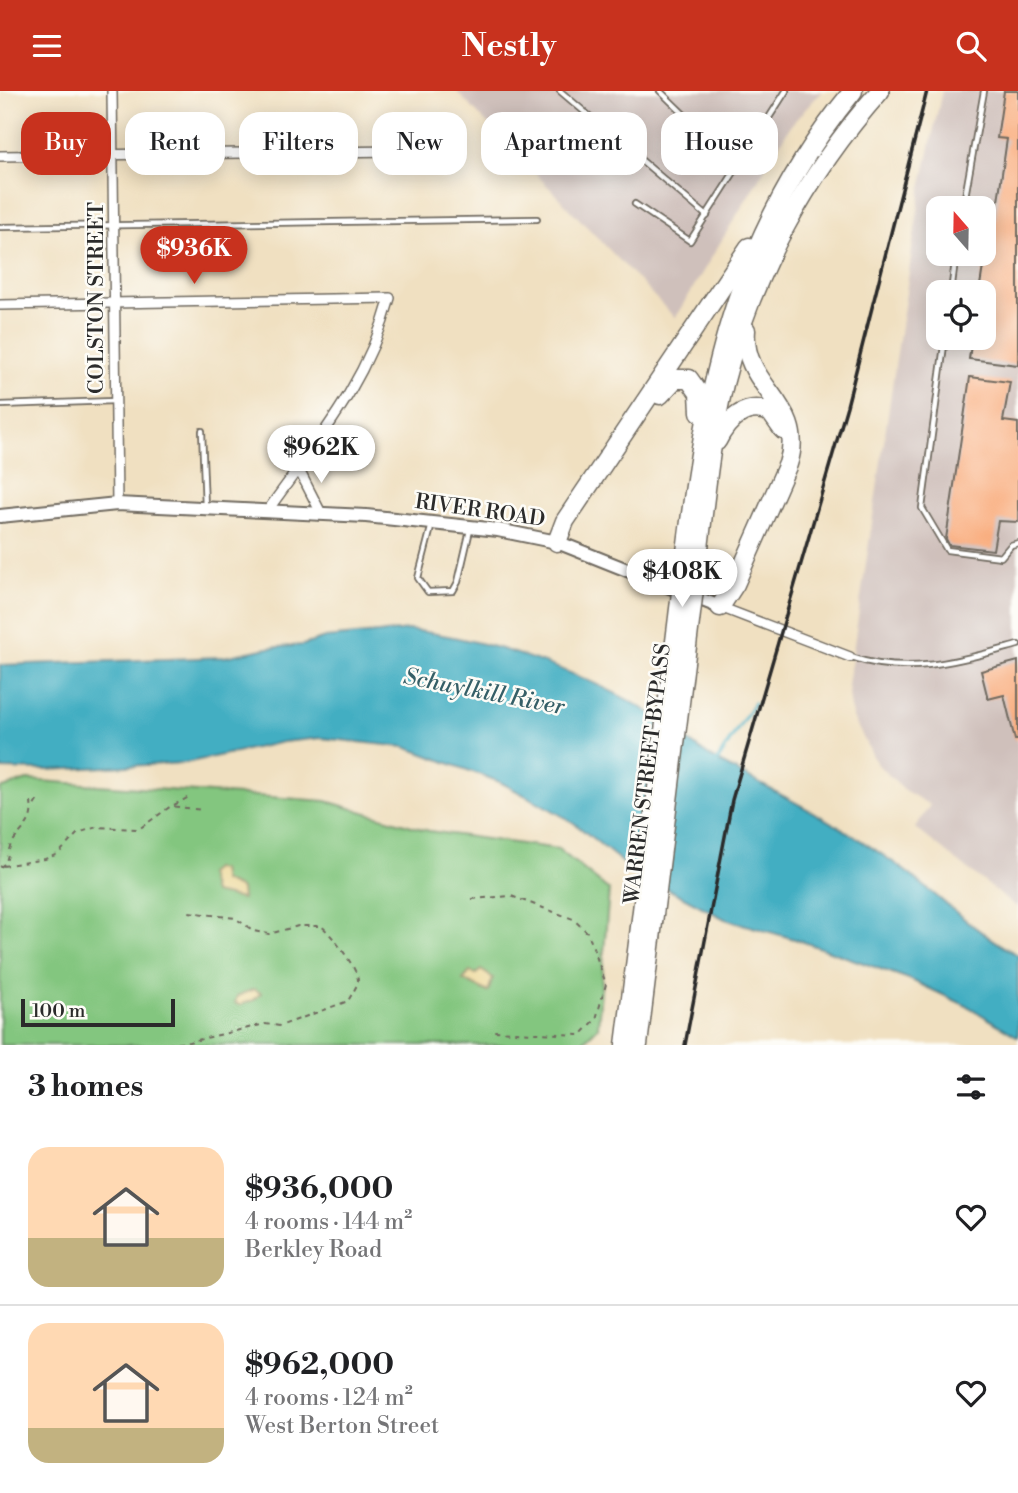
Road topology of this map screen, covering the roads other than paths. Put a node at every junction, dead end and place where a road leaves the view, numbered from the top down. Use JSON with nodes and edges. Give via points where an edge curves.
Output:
{"nodes":[{"id":1,"x":112,"y":91,"type":"edge"},
{"id":2,"x":560,"y":91,"type":"edge"},
{"id":3,"x":660,"y":91,"type":"edge"},
{"id":4,"x":786,"y":91,"type":"edge"},
{"id":5,"x":853,"y":91,"type":"edge"},
{"id":6,"x":880,"y":91,"type":"edge"},
{"id":7,"x":984,"y":91,"type":"edge"},
{"id":8,"x":682,"y":112,"type":"edge"},
{"id":9,"x":772,"y":112,"type":"edge"},
{"id":10,"x":372,"y":151,"type":"edge"},
{"id":11,"x":113,"y":154,"type":"junction"},
{"id":12,"x":0,"y":156,"type":"edge"},
{"id":13,"x":732,"y":175,"type":"edge"},
{"id":14,"x":784,"y":194,"type":"junction"},
{"id":15,"x":965,"y":196,"type":"edge"},
{"id":16,"x":635,"y":204,"type":"dead end"},
{"id":17,"x":707,"y":216,"type":"junction"},
{"id":18,"x":537,"y":219,"type":"dead end"},
{"id":19,"x":114,"y":225,"type":"junction"},
{"id":20,"x":0,"y":227,"type":"edge"},
{"id":21,"x":113,"y":302,"type":"junction"},
{"id":22,"x":751,"y":302,"type":"junction"},
{"id":23,"x":0,"y":305,"type":"edge"},
{"id":24,"x":943,"y":350,"type":"edge"},
{"id":25,"x":115,"y":401,"type":"junction"},
{"id":26,"x":0,"y":405,"type":"edge"},
{"id":27,"x":202,"y":431,"type":"dead end"},
{"id":28,"x":701,"y":437,"type":"junction"},
{"id":29,"x":709,"y":465,"type":"junction"},
{"id":30,"x":298,"y":468,"type":"junction"},
{"id":31,"x":117,"y":504,"type":"junction"},
{"id":32,"x":205,"y":509,"type":"junction"},
{"id":33,"x":268,"y":510,"type":"junction"},
{"id":34,"x":321,"y":513,"type":"junction"},
{"id":35,"x":0,"y":516,"type":"edge"},
{"id":36,"x":432,"y":523,"type":"junction"},
{"id":37,"x":471,"y":527,"type":"junction"},
{"id":38,"x":556,"y":542,"type":"junction"},
{"id":39,"x":1018,"y":543,"type":"edge"},
{"id":40,"x":690,"y":571,"type":"junction"},
{"id":41,"x":720,"y":607,"type":"junction"},
{"id":42,"x":1018,"y":645,"type":"edge"},
{"id":43,"x":850,"y":657,"type":"joint"},
{"id":44,"x":645,"y":937,"type":"junction"},
{"id":45,"x":625,"y":1045,"type":"edge"},
{"id":46,"x":638,"y":1045,"type":"edge"}],
"edges":[{"from":1,"to":11,"type":"street","name":"COLSTON STREET"},
{"from":2,"to":17,"type":"lane"},
{"from":3,"to":8,"type":"lane"},
{"from":4,"to":9,"type":"lane"},
{"from":5,"to":14,"type":"highway","name":"WARREN STREET BYPASS"},
{"from":6,"to":22,"type":"highway","name":"WARREN STREET BYPASS","via":[[812,178]]},
{"from":7,"to":15,"type":"lane"},
{"from":10,"to":11,"type":"street"},
{"from":11,"to":12,"type":"street"},
{"from":11,"to":19,"type":"street","name":"COLSTON STREET"},
{"from":13,"to":17,"type":"lane"},
{"from":14,"to":28,"type":"highway","name":"WARREN STREET BYPASS","via":[[757,246],[730,316]]},
{"from":14,"to":38,"type":"highway","via":[[565,521]]},
{"from":16,"to":17,"type":"lane","via":[[690,241]]},
{"from":18,"to":19,"type":"lane"},
{"from":19,"to":20,"type":"lane"},
{"from":19,"to":21,"type":"street","name":"COLSTON STREET"},
{"from":21,"to":23,"type":"street"},
{"from":21,"to":25,"type":"street","name":"COLSTON STREET"},
{"from":21,"to":30,"type":"street","via":[[390,298],[379,338],[356,386]]},
{"from":22,"to":29,"type":"highway","name":"WARREN STREET BYPASS","via":[[724,384]]},
{"from":22,"to":41,"type":"highway","via":[[748,358],[787,414],[792,446],[735,584]]},
{"from":24,"to":39,"type":"lane","via":[[922,508],[947,549],[1001,557]]},
{"from":25,"to":26,"type":"lane"},
{"from":25,"to":31,"type":"street","name":"COLSTON STREET"},
{"from":27,"to":32,"type":"lane"},
{"from":28,"to":38,"type":"highway","via":[[696,387],[689,379],[675,379]]},
{"from":28,"to":40,"type":"highway","name":"WARREN STREET BYPASS"},
{"from":29,"to":40,"type":"highway","name":"WARREN STREET BYPASS"},
{"from":29,"to":41,"type":"highway","via":[[722,432],[739,414],[766,410],[780,422],[785,437],[783,453]]},
{"from":30,"to":33,"type":"street"},
{"from":30,"to":34,"type":"street"},
{"from":31,"to":32,"type":"street","name":"RIVER ROAD"},
{"from":31,"to":35,"type":"street","name":"RIVER ROAD"},
{"from":32,"to":33,"type":"street","name":"RIVER ROAD"},
{"from":33,"to":34,"type":"street","name":"RIVER ROAD"},
{"from":34,"to":36,"type":"street","name":"RIVER ROAD"},
{"from":36,"to":37,"type":"street","name":"RIVER ROAD"},
{"from":36,"to":37,"type":"lane","via":[[418,578],[423,588],[437,593],[453,590],[458,582]]},
{"from":37,"to":38,"type":"street","name":"RIVER ROAD"},
{"from":38,"to":41,"type":"street","name":"RIVER ROAD"},
{"from":40,"to":44,"type":"highway","name":"WARREN STREET BYPASS","bridge":true},
{"from":41,"to":43,"type":"street","name":"RIVER ROAD"},
{"from":42,"to":43,"type":"lane","via":[[929,666],[897,668]]},
{"from":44,"to":45,"type":"highway","name":"WARREN STREET BYPASS"},
{"from":44,"to":46,"type":"highway","name":"WARREN STREET BYPASS"}]}
